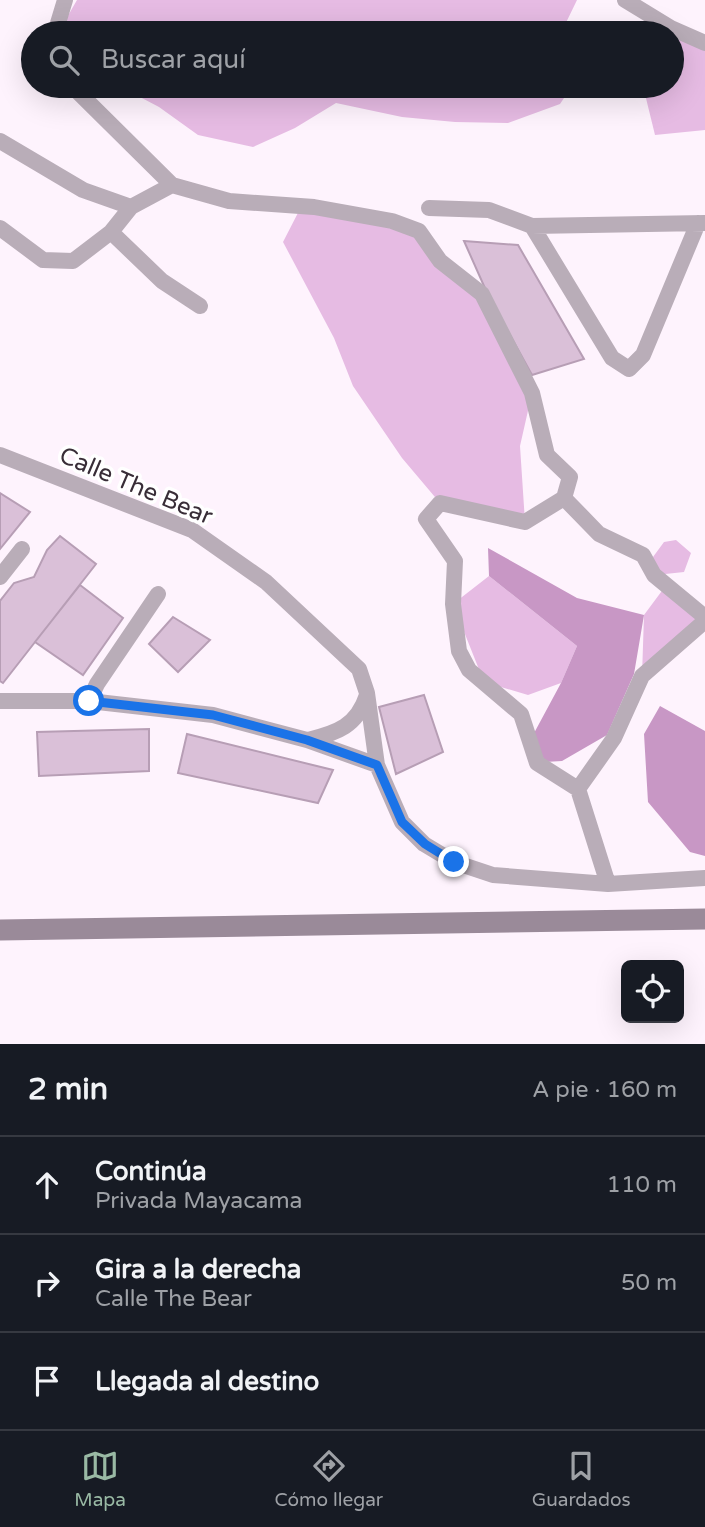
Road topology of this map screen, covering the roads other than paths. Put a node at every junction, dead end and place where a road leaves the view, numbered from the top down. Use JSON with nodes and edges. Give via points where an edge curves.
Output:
{"nodes":[{"id":1,"x":65,"y":0,"type":"edge"},
{"id":2,"x":625,"y":0,"type":"edge"},
{"id":3,"x":59,"y":21,"type":"edge"},
{"id":4,"x":660,"y":21,"type":"edge"},
{"id":5,"x":684,"y":34,"type":"edge"},
{"id":6,"x":705,"y":43,"type":"edge"},
{"id":7,"x":84,"y":98,"type":"edge"},
{"id":8,"x":0,"y":141,"type":"edge"},
{"id":9,"x":172,"y":185,"type":"junction"},
{"id":10,"x":131,"y":207,"type":"junction"},
{"id":11,"x":429,"y":208,"type":"dead end"},
{"id":12,"x":702,"y":223,"type":"edge"},
{"id":13,"x":533,"y":226,"type":"junction"},
{"id":14,"x":0,"y":228,"type":"edge"},
{"id":15,"x":111,"y":232,"type":"junction"},
{"id":16,"x":200,"y":306,"type":"dead end"},
{"id":17,"x":0,"y":456,"type":"edge"},
{"id":18,"x":564,"y":498,"type":"junction"},
{"id":19,"x":22,"y":550,"type":"dead end"},
{"id":20,"x":0,"y":577,"type":"edge"},
{"id":21,"x":158,"y":594,"type":"dead end"},
{"id":22,"x":705,"y":619,"type":"edge"},
{"id":23,"x":367,"y":693,"type":"junction"},
{"id":24,"x":0,"y":701,"type":"edge"},
{"id":25,"x":89,"y":701,"type":"junction"},
{"id":26,"x":307,"y":740,"type":"junction"},
{"id":27,"x":377,"y":765,"type":"junction"},
{"id":28,"x":578,"y":789,"type":"junction"},
{"id":29,"x":705,"y":878,"type":"edge"},
{"id":30,"x":608,"y":884,"type":"junction"},
{"id":31,"x":705,"y":919,"type":"edge"},
{"id":32,"x":0,"y":930,"type":"edge"}],
"edges":[{"from":1,"to":3,"type":"street"},
{"from":2,"to":4,"type":"street"},
{"from":5,"to":6,"type":"street"},
{"from":7,"to":9,"type":"street"},
{"from":8,"to":10,"type":"street","via":[[83,190]]},
{"from":9,"to":10,"type":"street"},
{"from":9,"to":18,"type":"street","via":[[229,201],[314,207],[391,221],[419,231],[440,261],[482,294],[532,393],[547,455],[570,477]]},
{"from":10,"to":15,"type":"street"},
{"from":11,"to":13,"type":"street","via":[[489,210]]},
{"from":12,"to":13,"type":"street"},
{"from":12,"to":13,"type":"street","via":[[643,355],[629,369],[612,358]]},
{"from":14,"to":15,"type":"street","via":[[43,260],[73,261]]},
{"from":15,"to":16,"type":"street","via":[[162,281]]},
{"from":17,"to":23,"type":"street","name":"Calle The Bear","via":[[192,530],[266,582],[345,654],[359,669]]},
{"from":18,"to":22,"type":"street","via":[[599,534],[643,555],[654,575]]},
{"from":18,"to":28,"type":"street","via":[[525,522],[440,503],[426,519],[455,561],[453,604],[459,651],[469,670],[521,714],[537,763]]},
{"from":19,"to":20,"type":"street"},
{"from":21,"to":25,"type":"street"},
{"from":22,"to":28,"type":"street","via":[[642,676],[614,738]]},
{"from":23,"to":26,"type":"street","via":[[362,709],[349,724],[334,734]]},
{"from":23,"to":27,"type":"street","name":"Calle The Bear"},
{"from":24,"to":25,"type":"street"},
{"from":25,"to":26,"type":"street","via":[[213,715]]},
{"from":26,"to":27,"type":"street"},
{"from":27,"to":30,"type":"street","name":"Calle The Bear","via":[[402,822],[454,862],[493,875]]},
{"from":28,"to":30,"type":"street"},
{"from":29,"to":30,"type":"street","name":"Calle The Bear"},
{"from":31,"to":32,"type":"street"}]}
